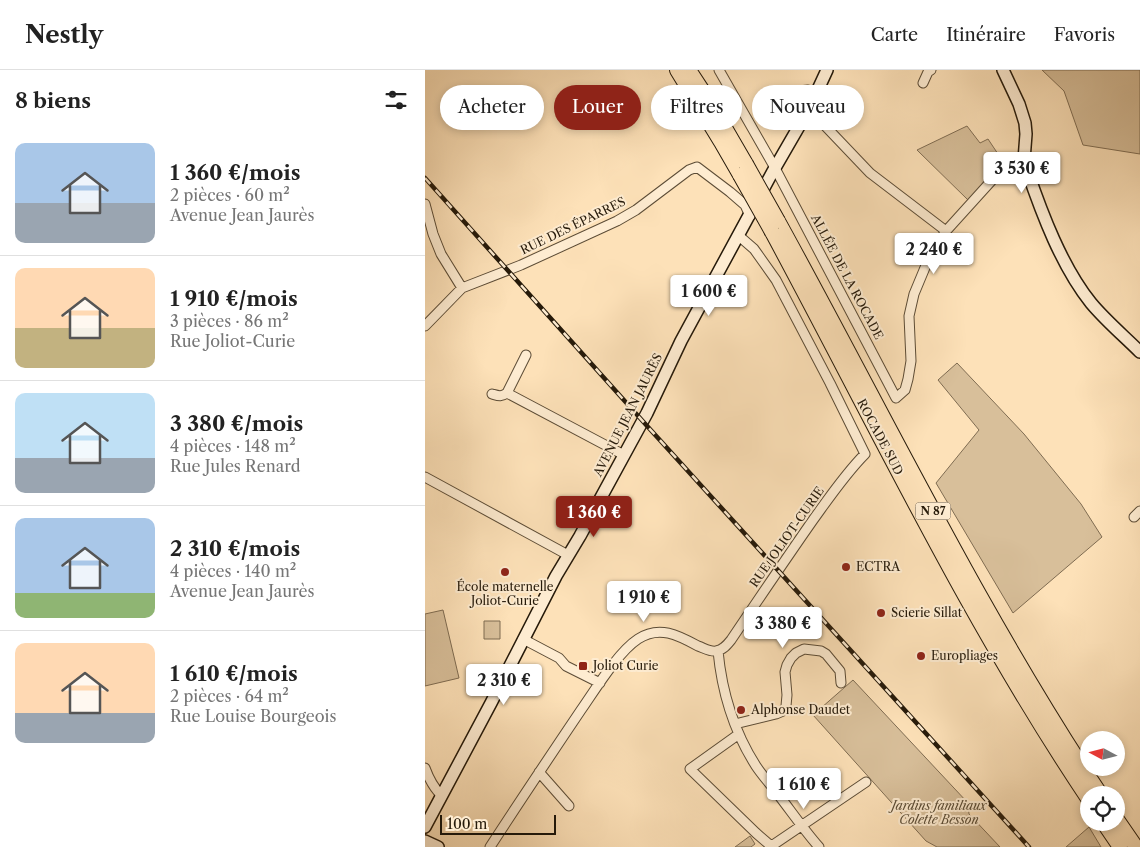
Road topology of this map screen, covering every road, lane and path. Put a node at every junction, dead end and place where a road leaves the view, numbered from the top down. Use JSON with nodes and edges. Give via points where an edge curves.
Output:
{"nodes":[{"id":1,"x":677,"y":70,"type":"edge"},
{"id":2,"x":689,"y":70,"type":"edge"},
{"id":3,"x":719,"y":70,"type":"edge"},
{"id":4,"x":827,"y":70,"type":"edge"},
{"id":5,"x":931,"y":70,"type":"edge"},
{"id":6,"x":1003,"y":70,"type":"edge"},
{"id":7,"x":923,"y":83,"type":"dead end"},
{"id":8,"x":820,"y":85,"type":"edge"},
{"id":9,"x":797,"y":130,"type":"edge"},
{"id":10,"x":829,"y":130,"type":"edge"},
{"id":11,"x":1024,"y":160,"type":"junction"},
{"id":12,"x":775,"y":168,"type":"junction"},
{"id":13,"x":743,"y":170,"type":"junction"},
{"id":14,"x":425,"y":204,"type":"edge"},
{"id":15,"x":750,"y":216,"type":"junction"},
{"id":16,"x":775,"y":226,"type":"junction"},
{"id":17,"x":946,"y":231,"type":"junction"},
{"id":18,"x":739,"y":236,"type":"junction"},
{"id":19,"x":462,"y":288,"type":"junction"},
{"id":20,"x":425,"y":326,"type":"edge"},
{"id":21,"x":1140,"y":352,"type":"edge"},
{"id":22,"x":526,"y":354,"type":"dead end"},
{"id":23,"x":507,"y":393,"type":"junction"},
{"id":24,"x":493,"y":394,"type":"dead end"},
{"id":25,"x":624,"y":455,"type":"junction"},
{"id":26,"x":425,"y":477,"type":"edge"},
{"id":27,"x":568,"y":555,"type":"junction"},
{"id":28,"x":523,"y":639,"type":"junction"},
{"id":29,"x":718,"y":651,"type":"junction"},
{"id":30,"x":600,"y":683,"type":"junction"},
{"id":31,"x":841,"y":683,"type":"dead end"},
{"id":32,"x":735,"y":724,"type":"junction"},
{"id":33,"x":739,"y":734,"type":"junction"},
{"id":34,"x":425,"y":768,"type":"edge"},
{"id":35,"x":539,"y":772,"type":"junction"},
{"id":36,"x":866,"y":782,"type":"dead end"},
{"id":37,"x":1080,"y":786,"type":"edge"},
{"id":38,"x":1095,"y":786,"type":"edge"},
{"id":39,"x":441,"y":795,"type":"junction"},
{"id":40,"x":569,"y":806,"type":"dead end"},
{"id":41,"x":801,"y":826,"type":"junction"},
{"id":42,"x":425,"y":827,"type":"edge"},
{"id":43,"x":1109,"y":831,"type":"edge"},
{"id":44,"x":1125,"y":831,"type":"edge"},
{"id":45,"x":425,"y":841,"type":"edge"},
{"id":46,"x":438,"y":847,"type":"edge"},
{"id":47,"x":490,"y":847,"type":"edge"},
{"id":48,"x":771,"y":847,"type":"edge"},
{"id":49,"x":819,"y":847,"type":"edge"},
{"id":50,"x":1120,"y":847,"type":"edge"},
{"id":51,"x":1136,"y":847,"type":"edge"}],
"edges":[{"from":1,"to":13,"type":"highway","name":"ROCADE SUD","number":"N 87","via":[[721,142]]},
{"from":2,"to":13,"type":"highway","name":"ROCADE SUD","number":"N 87","via":[[710,102]]},
{"from":3,"to":12,"type":"street","name":"ALLÉE DE LA ROCADE"},
{"from":4,"to":8,"type":"main road","name":"AVENUE JEAN JAURÈS"},
{"from":5,"to":7,"type":"street"},
{"from":6,"to":11,"type":"main road","via":[[1025,123]]},
{"from":9,"to":12,"type":"main road","name":"AVENUE JEAN JAURÈS"},
{"from":10,"to":17,"type":"street","via":[[870,173]]},
{"from":11,"to":17,"type":"street","via":[[994,178]]},
{"from":11,"to":21,"type":"main road","via":[[1072,276],[1097,310]]},
{"from":12,"to":15,"type":"main road","name":"AVENUE JEAN JAURÈS"},
{"from":12,"to":17,"type":"street","name":"ALLÉE DE LA ROCADE","via":[[896,398],[905,390],[910,369],[909,316],[913,294],[929,258]]},
{"from":13,"to":16,"type":"highway","name":"ROCADE SUD","number":"N 87","bridge":true},
{"from":14,"to":19,"type":"street","via":[[441,254]]},
{"from":15,"to":18,"type":"main road","name":"AVENUE JEAN JAURÈS"},
{"from":15,"to":19,"type":"street","name":"RUE DES ÉPARRES","via":[[745,205],[697,167],[617,221]]},
{"from":16,"to":37,"type":"highway","name":"ROCADE SUD","number":"N 87","via":[[911,497],[1013,680]]},
{"from":16,"to":38,"type":"highway","name":"ROCADE SUD","number":"N 87","via":[[956,553],[1048,712]]},
{"from":18,"to":25,"type":"main road","name":"AVENUE JEAN JAURÈS","via":[[681,341]]},
{"from":18,"to":29,"type":"street","name":"RUE JOLIOT-CURIE","via":[[754,249],[776,280],[865,454],[822,508],[731,640]]},
{"from":19,"to":20,"type":"street","name":"RUE DES ÉPARRES"},
{"from":22,"to":23,"type":"street"},
{"from":23,"to":24,"type":"street","via":[[503,396]]},
{"from":23,"to":25,"type":"street"},
{"from":25,"to":27,"type":"main road","name":"AVENUE JEAN JAURÈS"},
{"from":26,"to":27,"type":"street"},
{"from":27,"to":28,"type":"main road","name":"AVENUE JEAN JAURÈS"},
{"from":28,"to":30,"type":"street"},
{"from":28,"to":39,"type":"main road","name":"AVENUE JEAN JAURÈS"},
{"from":29,"to":30,"type":"street","via":[[710,651],[675,634],[650,633],[631,644]]},
{"from":29,"to":32,"type":"street","via":[[724,692]]},
{"from":30,"to":35,"type":"street"},
{"from":31,"to":32,"type":"street","via":[[840,671],[826,654],[804,649],[787,665],[787,695],[783,711]]},
{"from":32,"to":33,"type":"street"},
{"from":33,"to":41,"type":"street","via":[[757,767]]},
{"from":33,"to":48,"type":"street","via":[[690,769]]},
{"from":34,"to":39,"type":"street"},
{"from":35,"to":40,"type":"street"},
{"from":35,"to":47,"type":"street"},
{"from":36,"to":41,"type":"street"},
{"from":39,"to":42,"type":"main road","name":"AVENUE JEAN JAURÈS"},
{"from":41,"to":48,"type":"street"},
{"from":41,"to":49,"type":"street"},
{"from":43,"to":50,"type":"highway"},
{"from":44,"to":51,"type":"highway"},
{"from":45,"to":46,"type":"main road"}]}
